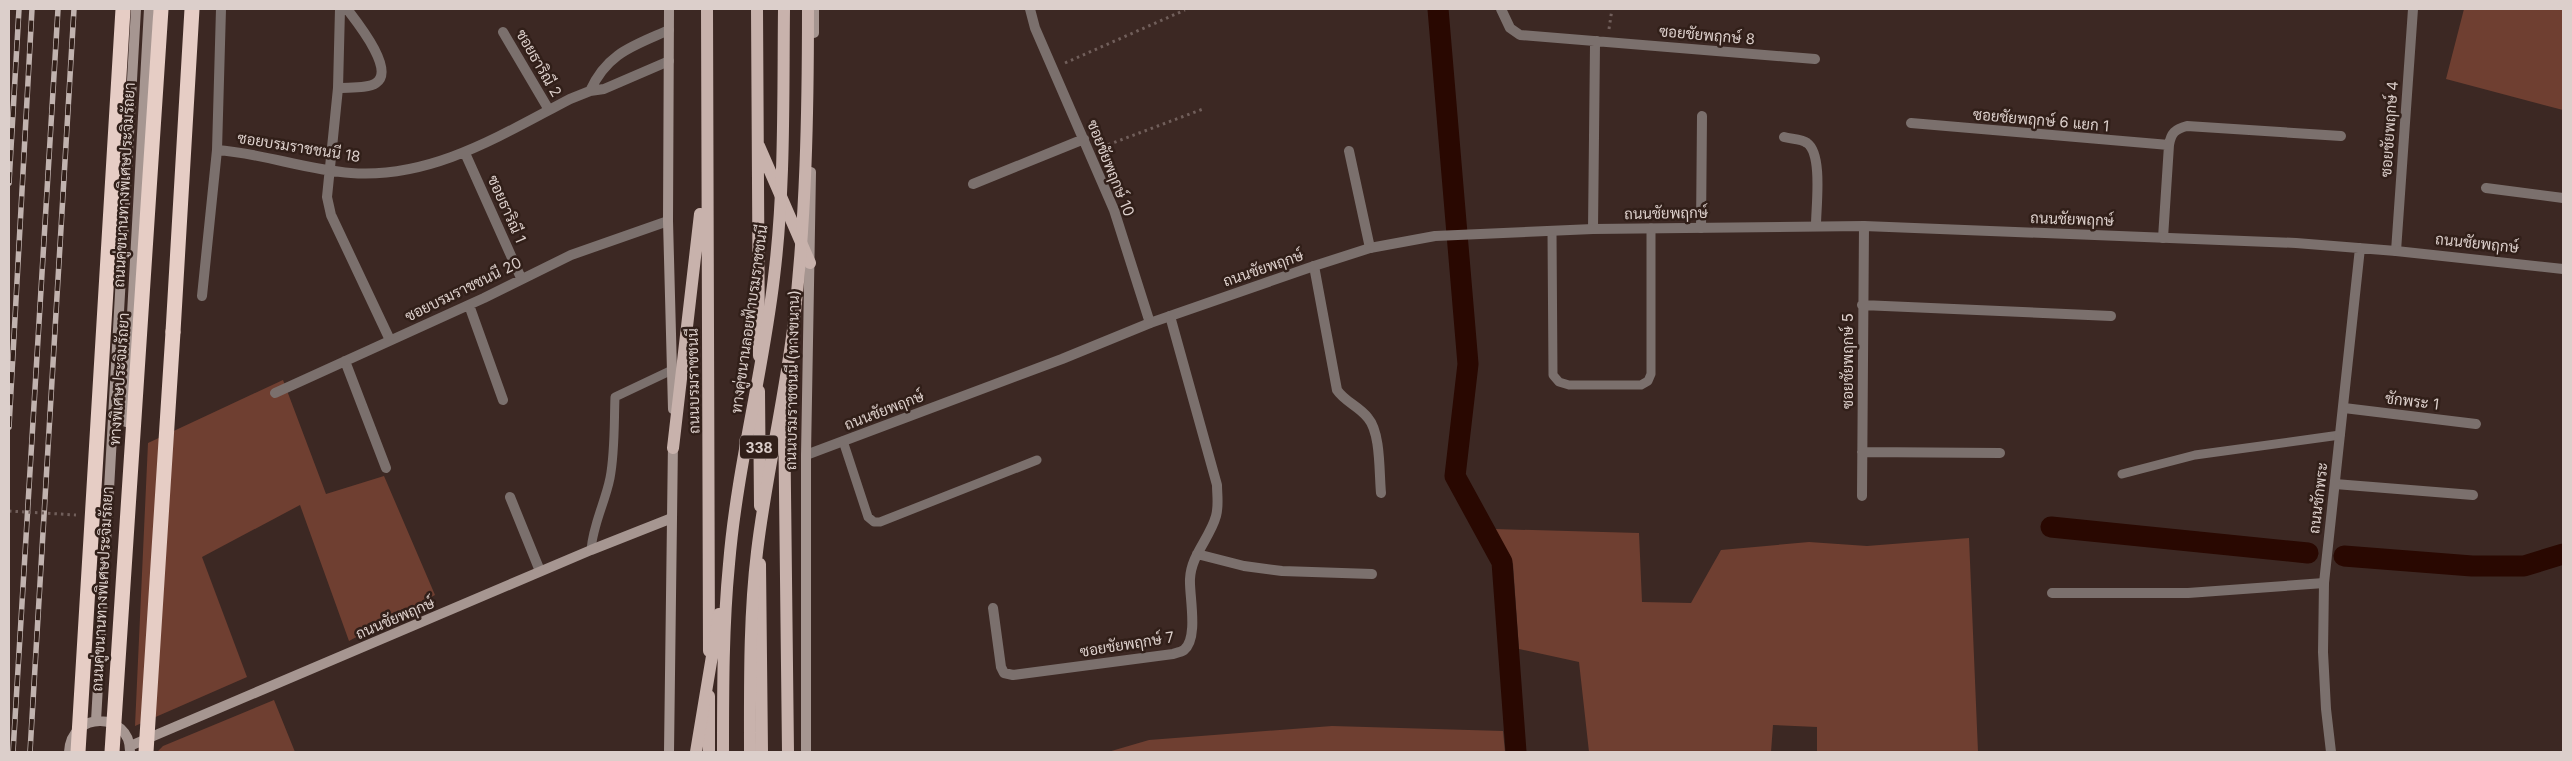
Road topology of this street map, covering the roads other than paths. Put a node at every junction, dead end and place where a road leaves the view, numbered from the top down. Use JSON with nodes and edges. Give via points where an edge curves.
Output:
{"nodes":[{"id":1,"x":123,"y":9,"type":"edge"},
{"id":2,"x":136,"y":9,"type":"edge"},
{"id":3,"x":149,"y":9,"type":"edge"},
{"id":4,"x":160,"y":9,"type":"edge"},
{"id":5,"x":192,"y":9,"type":"edge"},
{"id":6,"x":221,"y":9,"type":"edge"},
{"id":7,"x":340,"y":9,"type":"edge"},
{"id":8,"x":347,"y":9,"type":"edge"},
{"id":9,"x":669,"y":9,"type":"edge"},
{"id":10,"x":707,"y":9,"type":"edge"},
{"id":11,"x":757,"y":9,"type":"edge"},
{"id":12,"x":784,"y":9,"type":"edge"},
{"id":13,"x":808,"y":9,"type":"edge"},
{"id":14,"x":814,"y":9,"type":"edge"},
{"id":15,"x":1030,"y":9,"type":"edge"},
{"id":16,"x":1501,"y":9,"type":"edge"},
{"id":17,"x":2413,"y":9,"type":"edge"},
{"id":18,"x":669,"y":30,"type":"junction"},
{"id":19,"x":503,"y":32,"type":"dead end"},
{"id":20,"x":1602,"y":41,"type":"junction"},
{"id":21,"x":1815,"y":59,"type":"dead end"},
{"id":22,"x":668,"y":61,"type":"junction"},
{"id":23,"x":338,"y":88,"type":"junction"},
{"id":24,"x":590,"y":91,"type":"junction"},
{"id":25,"x":549,"y":110,"type":"junction"},
{"id":26,"x":1702,"y":116,"type":"dead end"},
{"id":27,"x":1911,"y":123,"type":"dead end"},
{"id":28,"x":2340,"y":136,"type":"dead end"},
{"id":29,"x":1784,"y":137,"type":"dead end"},
{"id":30,"x":1084,"y":139,"type":"junction"},
{"id":31,"x":757,"y":142,"type":"junction"},
{"id":32,"x":2169,"y":145,"type":"junction"},
{"id":33,"x":217,"y":150,"type":"junction"},
{"id":34,"x":1349,"y":151,"type":"dead end"},
{"id":35,"x":465,"y":153,"type":"junction"},
{"id":36,"x":706,"y":164,"type":"junction"},
{"id":37,"x":329,"y":170,"type":"junction"},
{"id":38,"x":973,"y":184,"type":"dead end"},
{"id":39,"x":2486,"y":188,"type":"dead end"},
{"id":40,"x":2563,"y":198,"type":"edge"},
{"id":41,"x":668,"y":221,"type":"junction"},
{"id":42,"x":1816,"y":225,"type":"junction"},
{"id":43,"x":1864,"y":226,"type":"junction"},
{"id":44,"x":1651,"y":228,"type":"junction"},
{"id":45,"x":1701,"y":228,"type":"junction"},
{"id":46,"x":1593,"y":229,"type":"junction"},
{"id":47,"x":1552,"y":231,"type":"junction"},
{"id":48,"x":2163,"y":238,"type":"junction"},
{"id":49,"x":1370,"y":248,"type":"junction"},
{"id":50,"x":2360,"y":248,"type":"junction"},
{"id":51,"x":2396,"y":251,"type":"junction"},
{"id":52,"x":810,"y":263,"type":"junction"},
{"id":53,"x":1314,"y":266,"type":"junction"},
{"id":54,"x":2563,"y":269,"type":"edge"},
{"id":55,"x":521,"y":278,"type":"junction"},
{"id":56,"x":202,"y":296,"type":"dead end"},
{"id":57,"x":469,"y":305,"type":"junction"},
{"id":58,"x":1862,"y":305,"type":"junction"},
{"id":59,"x":1170,"y":316,"type":"junction"},
{"id":60,"x":2111,"y":316,"type":"dead end"},
{"id":61,"x":1150,"y":323,"type":"junction"},
{"id":62,"x":390,"y":340,"type":"junction"},
{"id":63,"x":345,"y":361,"type":"junction"},
{"id":64,"x":672,"y":370,"type":"junction"},
{"id":65,"x":784,"y":388,"type":"junction"},
{"id":66,"x":275,"y":393,"type":"dead end"},
{"id":67,"x":503,"y":400,"type":"dead end"},
{"id":68,"x":2344,"y":408,"type":"junction"},
{"id":69,"x":2476,"y":424,"type":"dead end"},
{"id":70,"x":2340,"y":436,"type":"junction"},
{"id":71,"x":843,"y":441,"type":"junction"},
{"id":72,"x":673,"y":448,"type":"junction"},
{"id":73,"x":1862,"y":452,"type":"junction"},
{"id":74,"x":2000,"y":452,"type":"dead end"},
{"id":75,"x":806,"y":455,"type":"junction"},
{"id":76,"x":1037,"y":460,"type":"dead end"},
{"id":77,"x":386,"y":468,"type":"dead end"},
{"id":78,"x":2122,"y":474,"type":"dead end"},
{"id":79,"x":2335,"y":484,"type":"junction"},
{"id":80,"x":1381,"y":493,"type":"dead end"},
{"id":81,"x":2473,"y":495,"type":"dead end"},
{"id":82,"x":1862,"y":496,"type":"dead end"},
{"id":83,"x":510,"y":497,"type":"dead end"},
{"id":84,"x":672,"y":518,"type":"junction"},
{"id":85,"x":591,"y":550,"type":"junction"},
{"id":86,"x":1197,"y":554,"type":"junction"},
{"id":87,"x":729,"y":563,"type":"junction"},
{"id":88,"x":540,"y":572,"type":"junction"},
{"id":89,"x":1372,"y":574,"type":"dead end"},
{"id":90,"x":2324,"y":583,"type":"junction"},
{"id":91,"x":2052,"y":593,"type":"dead end"},
{"id":92,"x":993,"y":608,"type":"dead end"},
{"id":93,"x":96,"y":721,"type":"junction"},
{"id":94,"x":107,"y":722,"type":"junction"},
{"id":95,"x":130,"y":749,"type":"edge"},
{"id":96,"x":69,"y":752,"type":"edge"},
{"id":97,"x":78,"y":752,"type":"edge"},
{"id":98,"x":112,"y":752,"type":"edge"},
{"id":99,"x":146,"y":752,"type":"edge"},
{"id":100,"x":669,"y":752,"type":"edge"},
{"id":101,"x":696,"y":752,"type":"edge"},
{"id":102,"x":709,"y":752,"type":"edge"},
{"id":103,"x":723,"y":752,"type":"edge"},
{"id":104,"x":750,"y":752,"type":"edge"},
{"id":105,"x":762,"y":752,"type":"edge"},
{"id":106,"x":788,"y":752,"type":"edge"},
{"id":107,"x":806,"y":752,"type":"edge"},
{"id":108,"x":2331,"y":752,"type":"edge"}],
"edges":[{"from":1,"to":97,"type":"highway","name":"ทางพิเศษประจิมรัถยา","bridge":true},
{"from":2,"to":93,"type":"main road"},
{"from":3,"to":94,"type":"main road","name":"ถนนคู่ขนานทางพิเศษประจิมรัถยา","via":[[113,678]]},
{"from":4,"to":98,"type":"highway","name":"ทางพิเศษประจิมรัถยา","bridge":true},
{"from":5,"to":99,"type":"highway","bridge":true},
{"from":6,"to":33,"type":"street","name":"ซอยบรมราชชนนี 18"},
{"from":7,"to":23,"type":"street"},
{"from":8,"to":23,"type":"street","via":[[367,36],[382,71],[375,84]]},
{"from":9,"to":18,"type":"main road"},
{"from":10,"to":36,"type":"main road","name":"ถนนบรมราชชนนี"},
{"from":11,"to":31,"type":"main road","number":"338"},
{"from":12,"to":87,"type":"main road","name":"ทางคู่ขนานลอยฟ้าบรมราชชนนี","bridge":true,"via":[[782,169],[774,277]]},
{"from":13,"to":65,"type":"main road","bridge":true,"via":[[806,173],[799,276]]},
{"from":14,"to":52,"type":"main road","name":"ถนนบรมราชชนนี (ทางขนาน)"},
{"from":15,"to":30,"type":"street","name":"ซอยชัยพฤกษ์ 10","via":[[1035,28]]},
{"from":16,"to":20,"type":"street","name":"ซอยชัยพฤกษ์ 8","via":[[1510,28],[1520,35]]},
{"from":17,"to":51,"type":"street","name":"ซอยชัยพฤกษ์ 4"},
{"from":18,"to":22,"type":"main road"},
{"from":18,"to":24,"type":"street","via":[[619,52],[604,66]]},
{"from":19,"to":25,"type":"street","name":"ซอยธาริณี 2"},
{"from":20,"to":21,"type":"street","name":"ซอยชัยพฤกษ์ 8"},
{"from":20,"to":46,"type":"street","via":[[1595,44]]},
{"from":22,"to":24,"type":"street","name":"ซอยบรมราชชนนี 18","via":[[604,89]]},
{"from":22,"to":41,"type":"main road"},
{"from":23,"to":37,"type":"street"},
{"from":24,"to":25,"type":"street","name":"ซอยบรมราชชนนี 18"},
{"from":25,"to":35,"type":"street","name":"ซอยบรมราชชนนี 18"},
{"from":26,"to":45,"type":"street"},
{"from":27,"to":32,"type":"street","name":"ซอยชัยพฤกษ์ 6 แยก 1"},
{"from":28,"to":32,"type":"street","via":[[2188,126],[2176,129]]},
{"from":29,"to":42,"type":"street","via":[[1806,142],[1813,148],[1817,164]]},
{"from":30,"to":38,"type":"street"},
{"from":30,"to":61,"type":"street","name":"ซอยชัยพฤกษ์ 10","via":[[1114,210]]},
{"from":31,"to":52,"type":"main road"},
{"from":31,"to":105,"type":"main road","number":"338"},
{"from":32,"to":48,"type":"street"},
{"from":33,"to":37,"type":"street","name":"ซอยบรมราชชนนี 18"},
{"from":33,"to":56,"type":"street"},
{"from":34,"to":49,"type":"street"},
{"from":35,"to":37,"type":"street","name":"ซอยบรมราชชนนี 18","via":[[422,167],[382,173]]},
{"from":35,"to":55,"type":"street","name":"ซอยธาริณี 1"},
{"from":36,"to":72,"type":"main road"},
{"from":36,"to":102,"type":"main road","name":"ถนนบรมราชชนนี"},
{"from":37,"to":62,"type":"street","via":[[327,198],[331,215]]},
{"from":39,"to":40,"type":"street"},
{"from":41,"to":55,"type":"street","name":"ซอยบรมราชชนนี 20","via":[[571,255]]},
{"from":41,"to":64,"type":"main road"},
{"from":42,"to":43,"type":"street","name":"ถนนชัยพฤกษ์"},
{"from":42,"to":45,"type":"street","name":"ถนนชัยพฤกษ์"},
{"from":43,"to":48,"type":"street","name":"ถนนชัยพฤกษ์"},
{"from":43,"to":58,"type":"street","name":"ซอยชัยพฤกษ์ 5"},
{"from":44,"to":45,"type":"street","name":"ถนนชัยพฤกษ์"},
{"from":44,"to":46,"type":"street","name":"ถนนชัยพฤกษ์"},
{"from":44,"to":47,"type":"lane","via":[[1651,374],[1641,385],[1569,385],[1559,382],[1553,375]]},
{"from":46,"to":47,"type":"street","name":"ถนนชัยพฤกษ์"},
{"from":47,"to":49,"type":"street","name":"ถนนชัยพฤกษ์","via":[[1435,236]]},
{"from":48,"to":50,"type":"street","name":"ถนนชัยพฤกษ์"},
{"from":49,"to":53,"type":"street","name":"ถนนชัยพฤกษ์"},
{"from":50,"to":51,"type":"street","name":"ถนนชัยพฤกษ์"},
{"from":50,"to":68,"type":"street","name":"ถนนชักพระ"},
{"from":51,"to":54,"type":"street","name":"ถนนชัยพฤกษ์"},
{"from":52,"to":75,"type":"main road","name":"ถนนบรมราชชนนี (ทางขนาน)"},
{"from":53,"to":59,"type":"street","name":"ถนนชัยพฤกษ์"},
{"from":53,"to":80,"type":"street","via":[[1337,390],[1343,399],[1369,418],[1376,432]]},
{"from":55,"to":57,"type":"street","name":"ซอยบรมราชชนนี 20"},
{"from":57,"to":62,"type":"street","name":"ซอยบรมราชชนนี 20"},
{"from":57,"to":67,"type":"street"},
{"from":58,"to":60,"type":"street"},
{"from":58,"to":73,"type":"street","name":"ซอยชัยพฤกษ์ 5"},
{"from":59,"to":61,"type":"street","name":"ถนนชัยพฤกษ์"},
{"from":59,"to":86,"type":"street","name":"ซอยชัยพฤกษ์ 7","via":[[1217,485],[1216,517]]},
{"from":61,"to":71,"type":"street","name":"ถนนชัยพฤกษ์"},
{"from":62,"to":63,"type":"street","name":"ซอยบรมราชชนนี 20"},
{"from":63,"to":66,"type":"street","name":"ซอยบรมราชชนนี 20"},
{"from":63,"to":77,"type":"street"},
{"from":64,"to":72,"type":"main road"},
{"from":64,"to":85,"type":"lane","via":[[616,396],[611,475],[595,523]]},
{"from":65,"to":104,"type":"main road","bridge":true,"via":[[757,554],[752,622]]},
{"from":65,"to":106,"type":"main road","bridge":true},
{"from":68,"to":69,"type":"street","name":"ชักพระ 1"},
{"from":68,"to":70,"type":"street","name":"ถนนชักพระ"},
{"from":70,"to":78,"type":"lane","via":[[2195,456]]},
{"from":70,"to":79,"type":"street","name":"ถนนชักพระ"},
{"from":71,"to":75,"type":"street","name":"ถนนชัยพฤกษ์"},
{"from":71,"to":76,"type":"lane","via":[[868,517],[874,522]]},
{"from":72,"to":84,"type":"main road"},
{"from":73,"to":74,"type":"street"},
{"from":73,"to":82,"type":"street","name":"ซอยชัยพฤกษ์ 5"},
{"from":75,"to":107,"type":"main road","name":"ถนนบรมราชชนนี (ทางขนาน)"},
{"from":79,"to":81,"type":"street"},
{"from":79,"to":90,"type":"street","name":"ถนนชักพระ"},
{"from":83,"to":88,"type":"street"},
{"from":84,"to":85,"type":"main road","name":"ถนนชัยพฤกษ์"},
{"from":84,"to":100,"type":"main road"},
{"from":85,"to":88,"type":"main road","name":"ถนนชัยพฤกษ์"},
{"from":86,"to":89,"type":"street","via":[[1244,566],[1282,571]]},
{"from":86,"to":92,"type":"street","name":"ซอยชัยพฤกษ์ 7","via":[[1190,579],[1191,636],[1184,650],[1173,654],[1012,675],[1004,673]]},
{"from":87,"to":101,"type":"main road","bridge":true},
{"from":87,"to":103,"type":"main road","name":"ทางคู่ขนานลอยฟ้าบรมราชชนนี","bridge":true},
{"from":88,"to":95,"type":"main road","name":"ถนนชัยพฤกษ์"},
{"from":90,"to":91,"type":"street","via":[[2188,593]]},
{"from":90,"to":108,"type":"street","name":"ถนนชักพระ","via":[[2323,652]]},
{"from":93,"to":94,"type":"main road"},
{"from":93,"to":96,"type":"main road","via":[[78,729],[72,737]]},
{"from":94,"to":95,"type":"main road","name":"ถนนชัยพฤกษ์","via":[[122,731]]}]}
